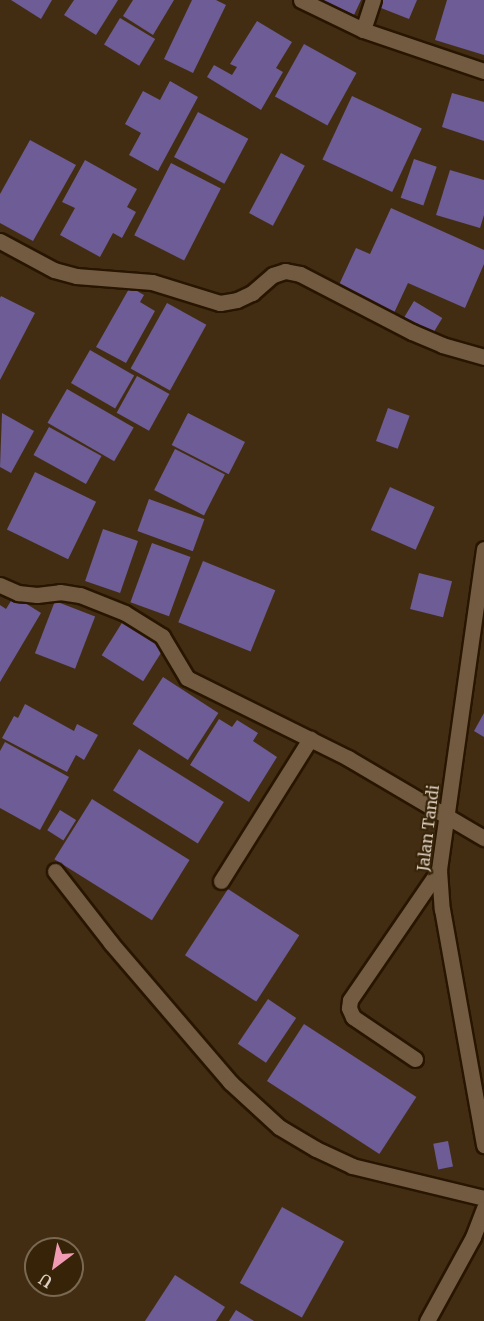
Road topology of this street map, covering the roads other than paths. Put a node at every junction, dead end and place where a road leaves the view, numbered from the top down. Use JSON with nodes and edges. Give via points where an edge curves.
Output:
{"nodes":[{"id":1,"x":301,"y":0,"type":"edge"},
{"id":2,"x":373,"y":0,"type":"edge"},
{"id":3,"x":363,"y":30,"type":"junction"},
{"id":4,"x":484,"y":71,"type":"edge"},
{"id":5,"x":0,"y":241,"type":"edge"},
{"id":6,"x":484,"y":357,"type":"edge"},
{"id":7,"x":484,"y":549,"type":"edge"},
{"id":8,"x":0,"y":585,"type":"edge"},
{"id":9,"x":310,"y":739,"type":"junction"},
{"id":10,"x":446,"y":818,"type":"junction"},
{"id":11,"x":484,"y":838,"type":"edge"},
{"id":12,"x":439,"y":870,"type":"junction"},
{"id":13,"x":55,"y":871,"type":"dead end"},
{"id":14,"x":221,"y":881,"type":"dead end"},
{"id":15,"x":415,"y":1059,"type":"dead end"},
{"id":16,"x":484,"y":1145,"type":"edge"},
{"id":17,"x":484,"y":1198,"type":"edge"},
{"id":18,"x":484,"y":1208,"type":"edge"},
{"id":19,"x":427,"y":1321,"type":"edge"}],
"edges":[{"from":1,"to":3,"type":"street"},
{"from":2,"to":3,"type":"street"},
{"from":3,"to":4,"type":"street"},
{"from":5,"to":6,"type":"street","via":[[54,270],[76,276],[152,282],[220,303],[252,293],[273,275],[285,271],[300,274],[412,332]]},
{"from":7,"to":10,"type":"street","name":"Jalan Tandi"},
{"from":8,"to":9,"type":"street","via":[[18,593],[80,594],[125,613],[162,636],[187,678]]},
{"from":9,"to":10,"type":"street"},
{"from":9,"to":14,"type":"street"},
{"from":10,"to":11,"type":"street"},
{"from":10,"to":12,"type":"street","name":"Jalan Tandi"},
{"from":12,"to":15,"type":"street","via":[[350,1000],[353,1017]]},
{"from":12,"to":16,"type":"street","name":"Jalan Tandi","via":[[442,909]]},
{"from":13,"to":17,"type":"street","via":[[230,1082],[279,1127],[352,1166]]},
{"from":18,"to":19,"type":"street","via":[[473,1237]]}]}
